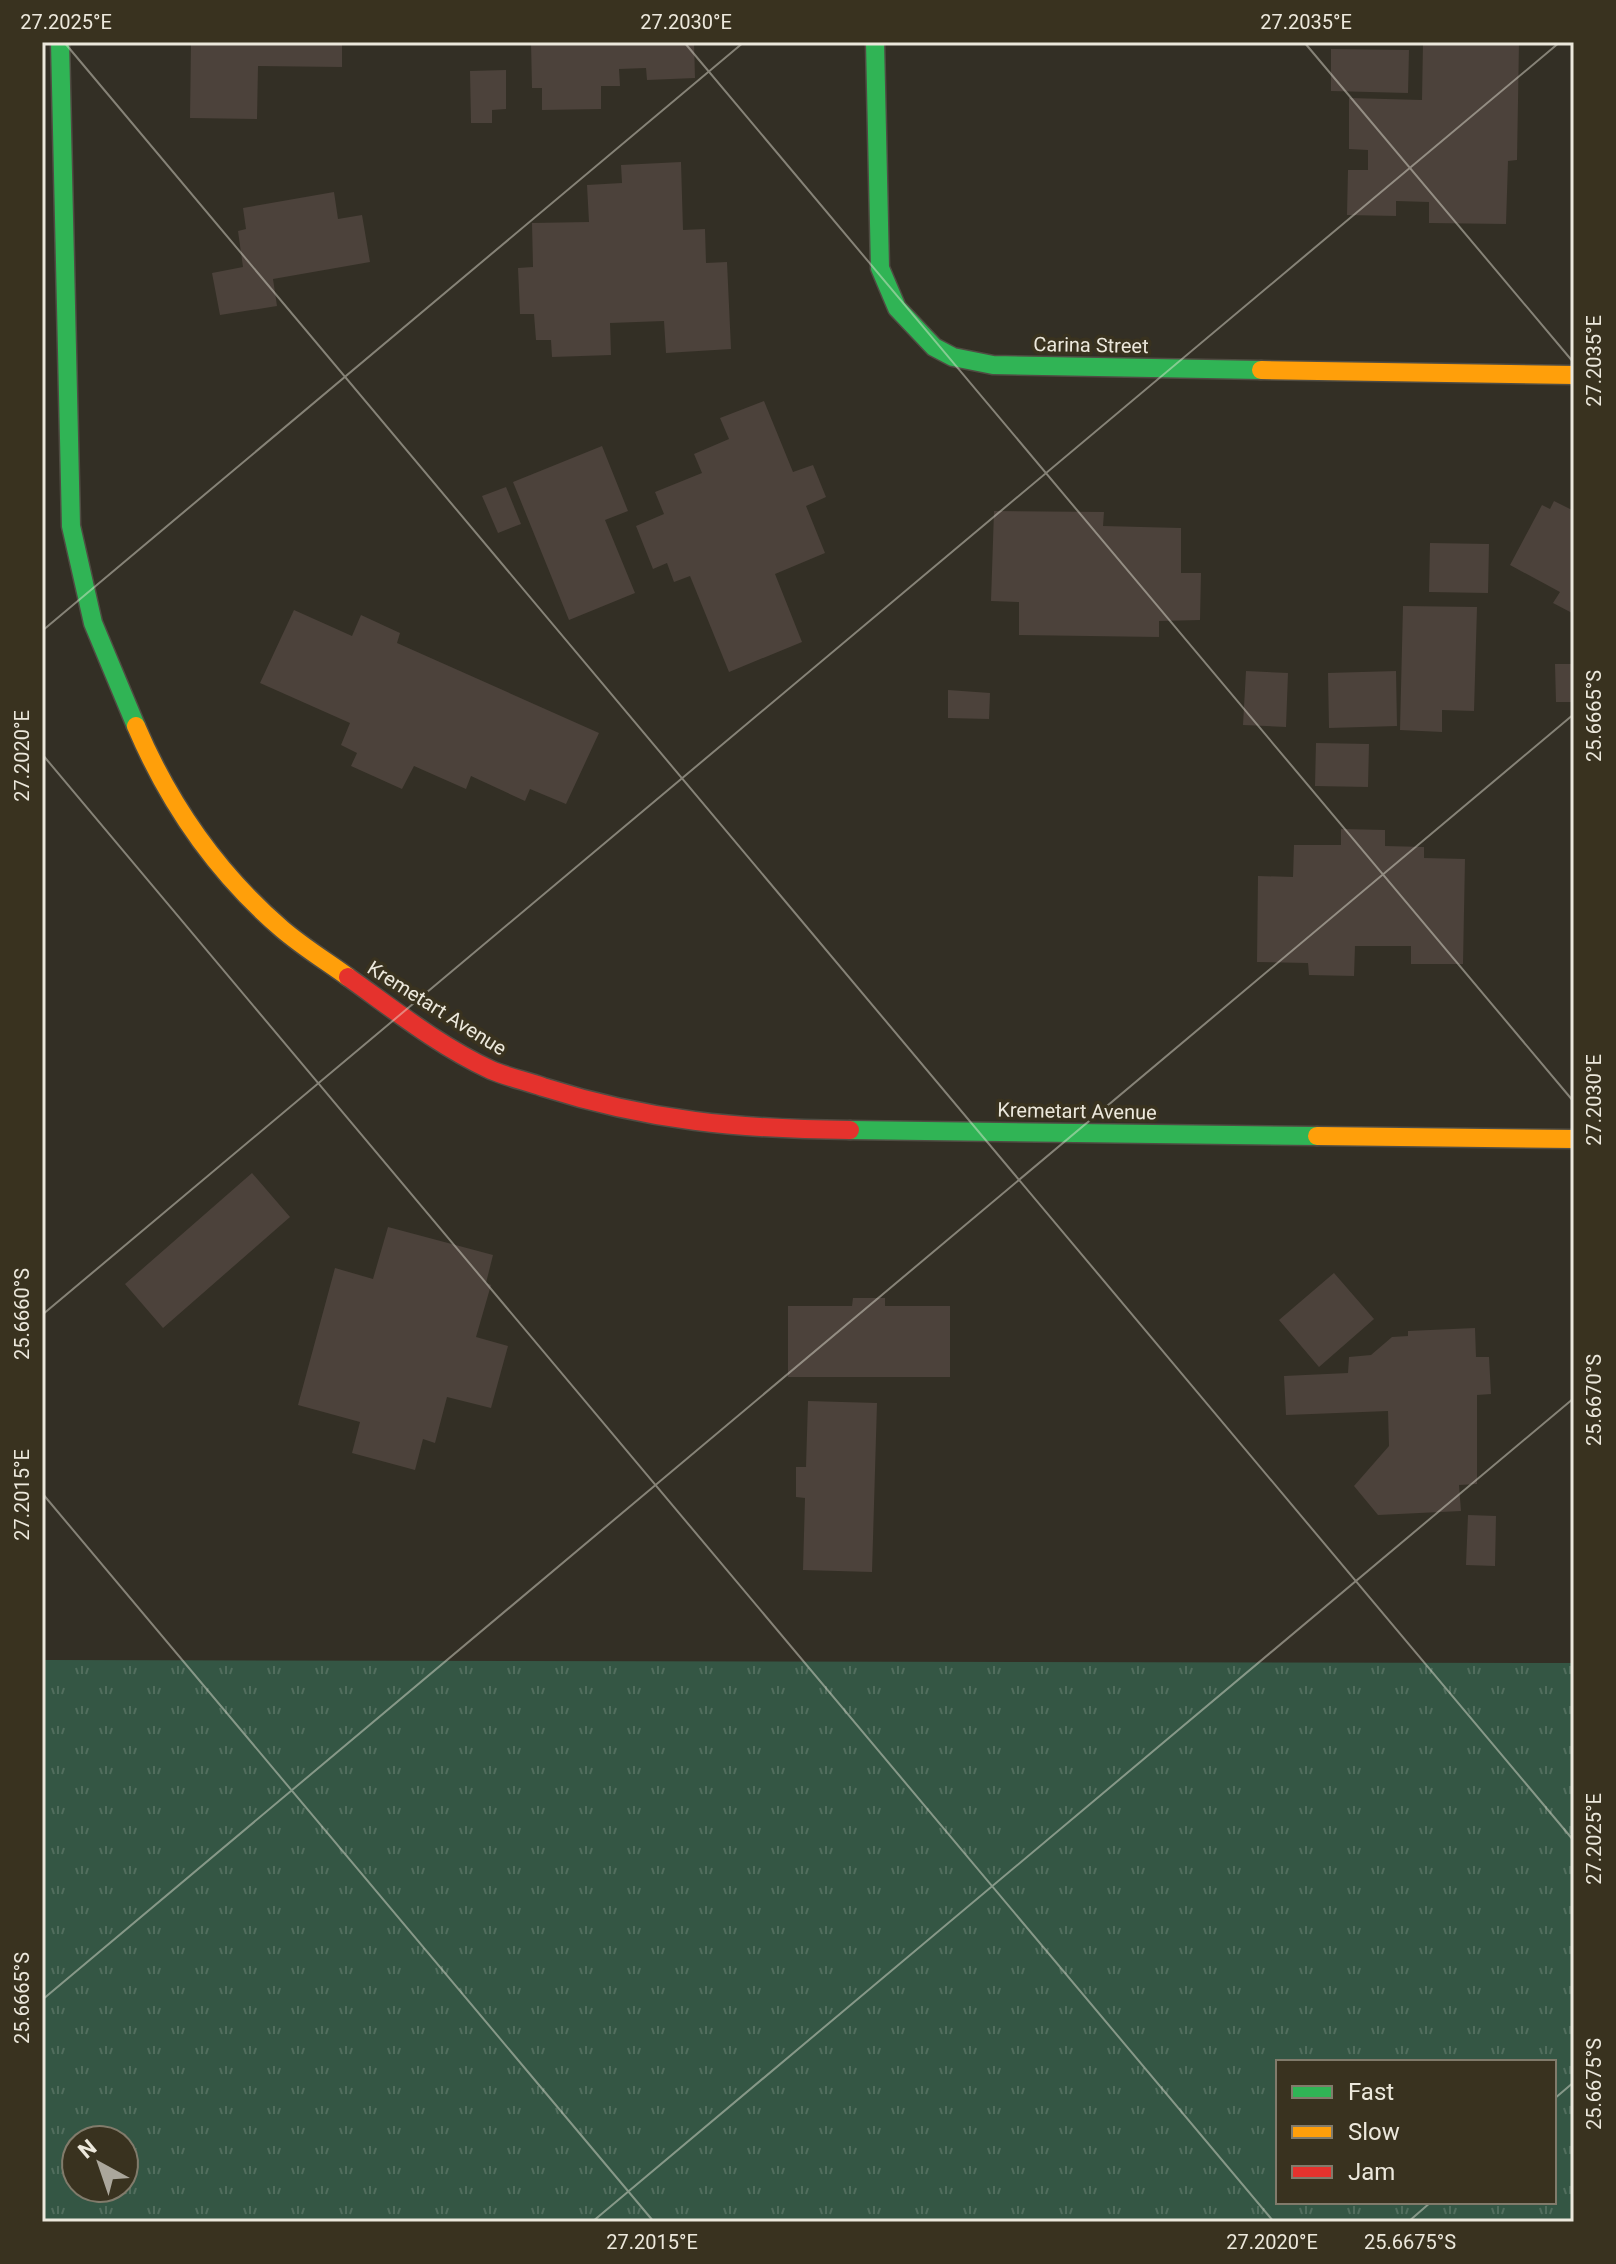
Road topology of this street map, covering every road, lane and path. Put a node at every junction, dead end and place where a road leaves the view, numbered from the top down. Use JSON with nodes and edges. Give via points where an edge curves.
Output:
{"nodes":[{"id":1,"x":60,"y":42,"type":"edge"},
{"id":2,"x":875,"y":42,"type":"edge"},
{"id":3,"x":1574,"y":375,"type":"edge"},
{"id":4,"x":1574,"y":1139,"type":"edge"}],
"edges":[{"from":1,"to":4,"type":"street","name":"Kremetart Avenue","via":[[71,526],[93,623],[174,805],[223,871],[283,930],[351,981],[491,1070],[655,1117],[760,1129]]},
{"from":2,"to":3,"type":"street","name":"Carina Street","via":[[880,268],[897,308],[934,347],[953,357],[993,365]]}]}
